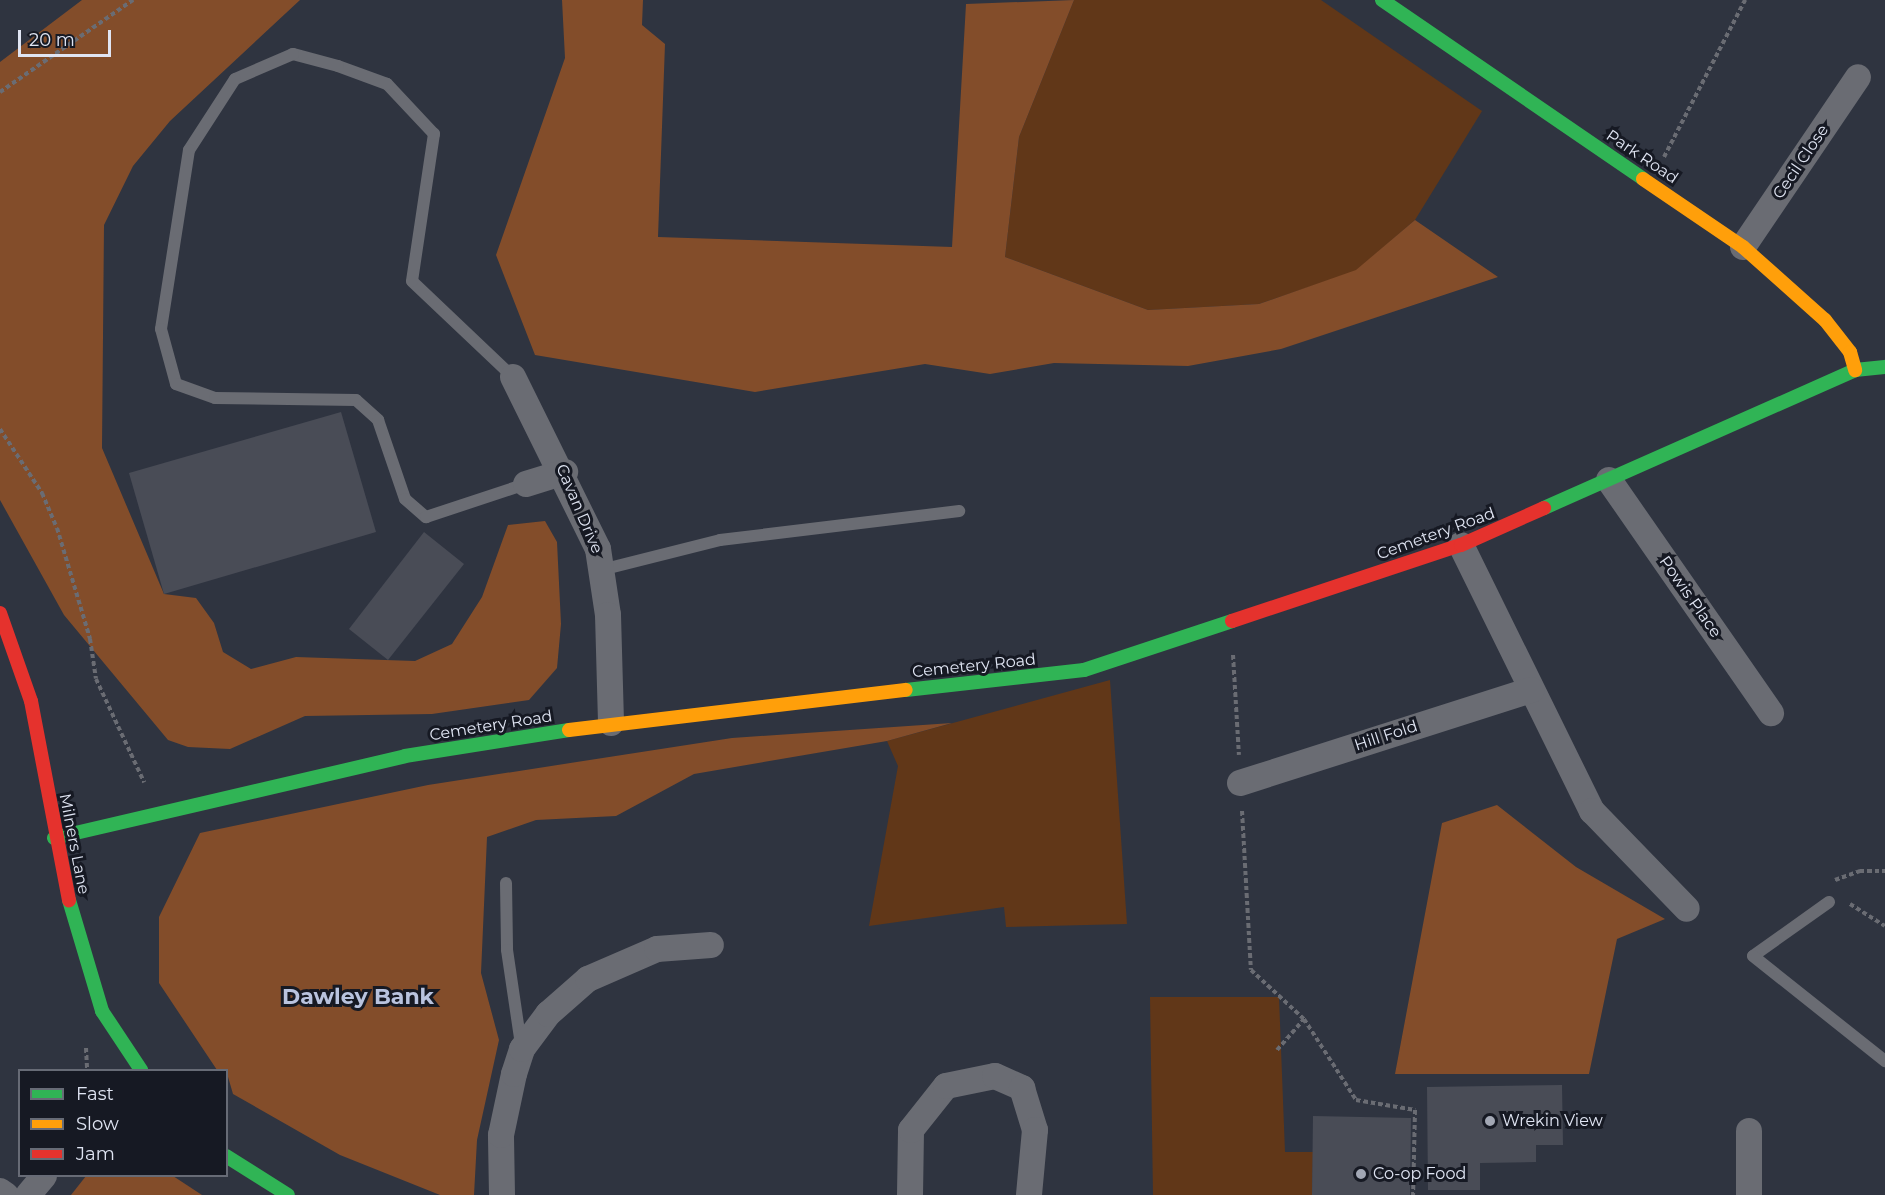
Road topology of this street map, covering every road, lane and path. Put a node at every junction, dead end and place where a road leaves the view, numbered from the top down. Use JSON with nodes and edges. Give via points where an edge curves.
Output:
{"nodes":[{"id":1,"x":133,"y":0,"type":"edge"},
{"id":2,"x":1382,"y":0,"type":"edge"},
{"id":3,"x":1745,"y":0,"type":"edge"},
{"id":4,"x":1858,"y":77,"type":"dead end"},
{"id":5,"x":0,"y":92,"type":"edge"},
{"id":6,"x":1650,"y":183,"type":"junction"},
{"id":7,"x":1743,"y":247,"type":"junction"},
{"id":8,"x":1885,"y":367,"type":"edge"},
{"id":9,"x":1855,"y":370,"type":"junction"},
{"id":10,"x":513,"y":377,"type":"joint"},
{"id":11,"x":0,"y":429,"type":"edge"},
{"id":12,"x":565,"y":472,"type":"junction"},
{"id":13,"x":1609,"y":480,"type":"junction"},
{"id":14,"x":526,"y":484,"type":"joint"},
{"id":15,"x":959,"y":511,"type":"dead end"},
{"id":16,"x":1461,"y":545,"type":"junction"},
{"id":17,"x":602,"y":570,"type":"junction"},
{"id":18,"x":0,"y":613,"type":"edge"},
{"id":19,"x":1231,"y":621,"type":"junction"},
{"id":20,"x":1532,"y":690,"type":"junction"},
{"id":21,"x":1771,"y":713,"type":"dead end"},
{"id":22,"x":611,"y":723,"type":"junction"},
{"id":23,"x":144,"y":782,"type":"dead end"},
{"id":24,"x":1240,"y":783,"type":"junction"},
{"id":25,"x":54,"y":838,"type":"junction"},
{"id":26,"x":1885,"y":871,"type":"edge"},
{"id":27,"x":1833,"y":881,"type":"dead end"},
{"id":28,"x":506,"y":883,"type":"dead end"},
{"id":29,"x":1829,"y":902,"type":"dead end"},
{"id":30,"x":1846,"y":902,"type":"dead end"},
{"id":31,"x":1687,"y":909,"type":"dead end"},
{"id":32,"x":1885,"y":926,"type":"edge"},
{"id":33,"x":711,"y":945,"type":"dead end"},
{"id":34,"x":1304,"y":1019,"type":"junction"},
{"id":35,"x":522,"y":1049,"type":"junction"},
{"id":36,"x":1277,"y":1050,"type":"dead end"},
{"id":37,"x":1885,"y":1061,"type":"edge"},
{"id":38,"x":140,"y":1069,"type":"edge"},
{"id":39,"x":1749,"y":1131,"type":"dead end"},
{"id":40,"x":228,"y":1157,"type":"edge"},
{"id":41,"x":43,"y":1177,"type":"edge"},
{"id":42,"x":0,"y":1191,"type":"edge"},
{"id":43,"x":6,"y":1195,"type":"edge"},
{"id":44,"x":28,"y":1195,"type":"edge"},
{"id":45,"x":288,"y":1195,"type":"edge"},
{"id":46,"x":502,"y":1195,"type":"edge"},
{"id":47,"x":909,"y":1195,"type":"edge"},
{"id":48,"x":1029,"y":1195,"type":"edge"},
{"id":49,"x":1413,"y":1195,"type":"edge"},
{"id":50,"x":1749,"y":1195,"type":"edge"}],
"edges":[{"from":1,"to":5,"type":"path"},
{"from":2,"to":6,"type":"street","name":"Park Road"},
{"from":3,"to":6,"type":"path"},
{"from":4,"to":7,"type":"street","name":"Cecil Close"},
{"from":6,"to":7,"type":"street","name":"Park Road"},
{"from":7,"to":9,"type":"street","name":"Park Road","via":[[1825,320],[1850,352]]},
{"from":8,"to":9,"type":"street","name":"Cemetery Road"},
{"from":9,"to":13,"type":"street","name":"Cemetery Road"},
{"from":10,"to":12,"type":"street","name":"Cavan Drive"},
{"from":10,"to":14,"type":"lane","via":[[412,281],[434,134],[426,125],[387,84],[293,54],[235,79],[189,150],[161,329],[176,384],[215,398],[356,400],[378,420],[405,499],[426,518]]},
{"from":11,"to":23,"type":"path","via":[[42,493],[57,528],[90,639],[96,679]]},
{"from":12,"to":14,"type":"street"},
{"from":12,"to":17,"type":"street","name":"Cavan Drive","via":[[598,549]]},
{"from":13,"to":16,"type":"street","name":"Cemetery Road"},
{"from":13,"to":21,"type":"street","name":"Powis Place"},
{"from":15,"to":17,"type":"lane","via":[[720,540]]},
{"from":16,"to":19,"type":"street","name":"Cemetery Road"},
{"from":16,"to":20,"type":"street"},
{"from":17,"to":22,"type":"street","name":"Cavan Drive"},
{"from":18,"to":25,"type":"street","name":"Milners Lane","via":[[31,701]]},
{"from":19,"to":22,"type":"street","name":"Cemetery Road","via":[[1084,670]]},
{"from":19,"to":24,"type":"path"},
{"from":20,"to":24,"type":"street","name":"Hill Fold"},
{"from":20,"to":31,"type":"street","via":[[1592,811]]},
{"from":22,"to":25,"type":"street","name":"Cemetery Road","via":[[405,756]]},
{"from":24,"to":34,"type":"path","via":[[1251,970]]},
{"from":25,"to":38,"type":"street","name":"Milners Lane","via":[[76,937],[102,1011]]},
{"from":26,"to":27,"type":"path","via":[[1860,871]]},
{"from":28,"to":35,"type":"lane","via":[[507,950]]},
{"from":29,"to":37,"type":"lane","via":[[1753,956]]},
{"from":30,"to":32,"type":"path"},
{"from":33,"to":35,"type":"street","via":[[657,949],[588,979],[548,1014]]},
{"from":34,"to":36,"type":"path"},
{"from":34,"to":49,"type":"path","via":[[1356,1100],[1415,1110]]},
{"from":35,"to":46,"type":"street","via":[[501,1135]]},
{"from":39,"to":50,"type":"street"},
{"from":40,"to":45,"type":"street"},
{"from":41,"to":44,"type":"street"},
{"from":42,"to":43,"type":"street"},
{"from":47,"to":48,"type":"street","via":[[911,1130],[946,1086],[995,1076],[1022,1088],[1035,1130]]}]}
